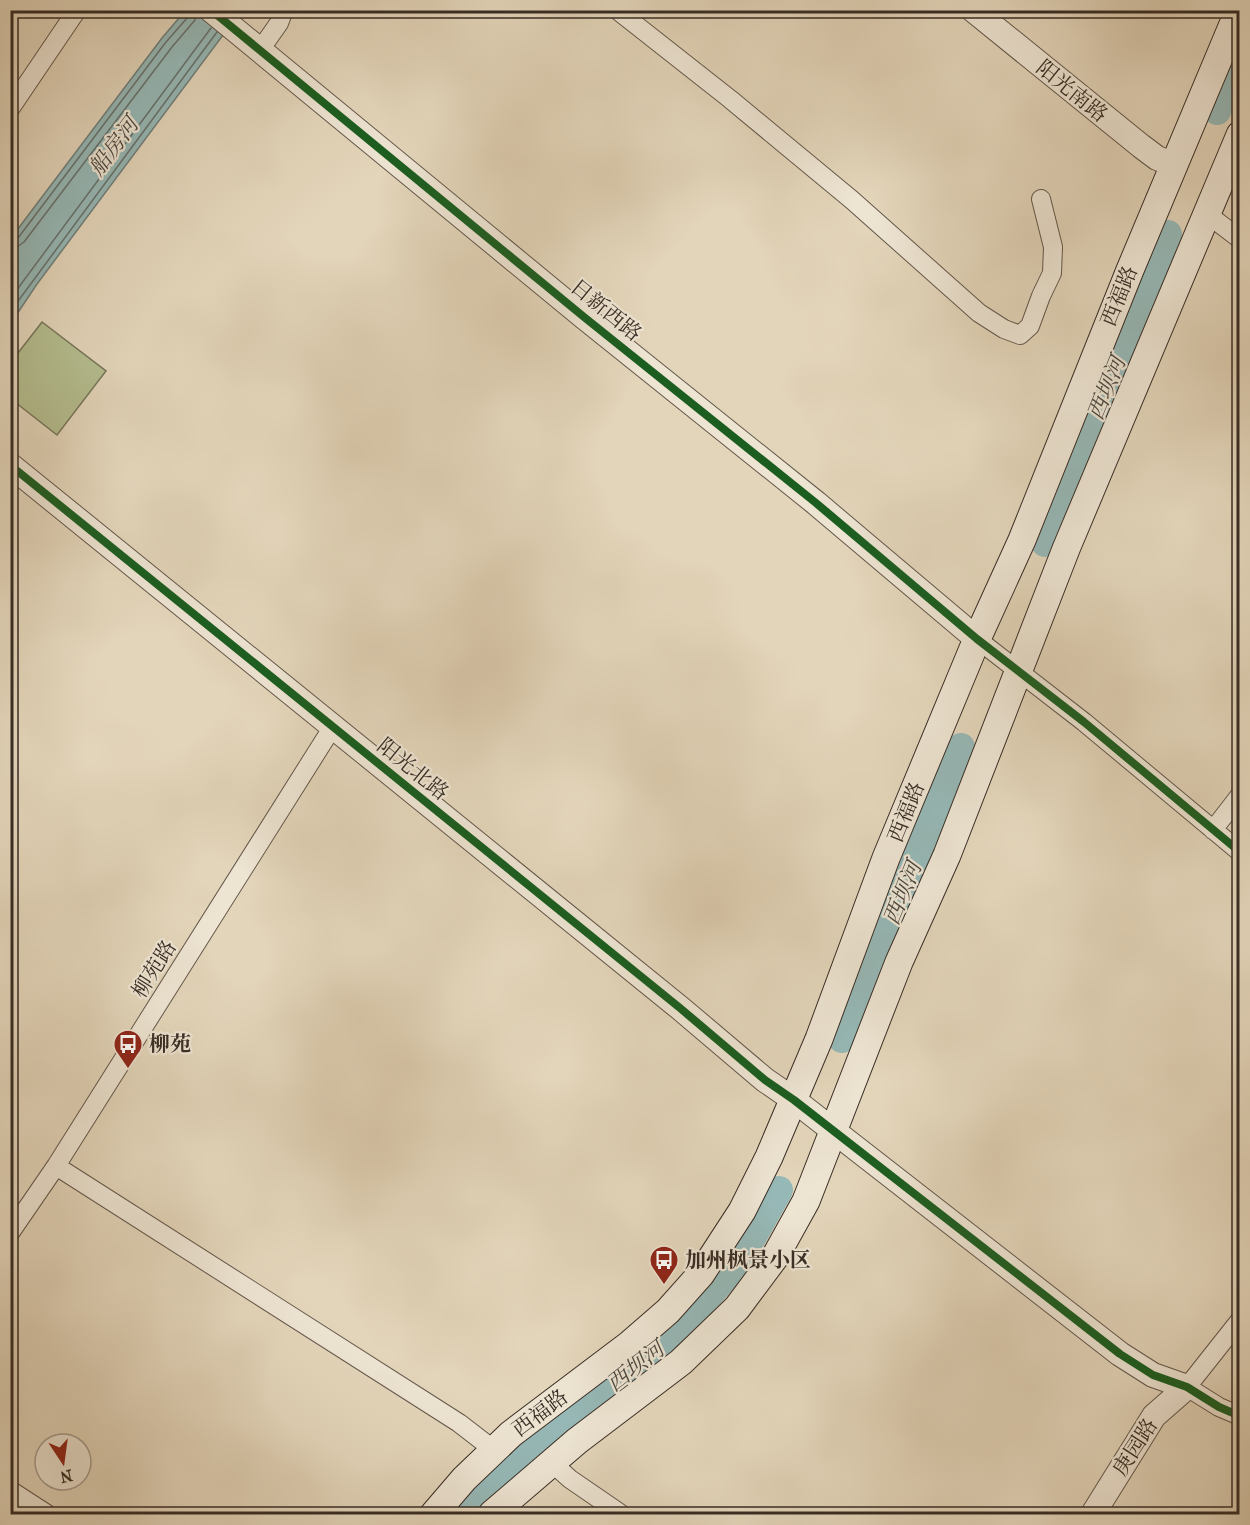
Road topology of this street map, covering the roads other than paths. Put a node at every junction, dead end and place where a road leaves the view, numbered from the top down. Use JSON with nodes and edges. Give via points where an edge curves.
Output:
{"nodes":[{"id":1,"x":77,"y":10,"type":"edge"},
{"id":2,"x":211,"y":10,"type":"edge"},
{"id":3,"x":284,"y":10,"type":"edge"},
{"id":4,"x":617,"y":10,"type":"edge"},
{"id":5,"x":973,"y":10,"type":"edge"},
{"id":6,"x":1239,"y":10,"type":"edge"},
{"id":7,"x":260,"y":50,"type":"junction"},
{"id":8,"x":10,"y":109,"type":"edge"},
{"id":9,"x":1239,"y":135,"type":"edge"},
{"id":10,"x":1174,"y":165,"type":"junction"},
{"id":11,"x":1041,"y":199,"type":"dead end"},
{"id":12,"x":1207,"y":214,"type":"junction"},
{"id":13,"x":1239,"y":239,"type":"edge"},
{"id":14,"x":10,"y":465,"type":"edge"},
{"id":15,"x":977,"y":639,"type":"junction"},
{"id":16,"x":1019,"y":672,"type":"junction"},
{"id":17,"x":332,"y":728,"type":"junction"},
{"id":18,"x":1239,"y":795,"type":"edge"},
{"id":19,"x":1213,"y":830,"type":"junction"},
{"id":20,"x":1239,"y":852,"type":"edge"},
{"id":21,"x":794,"y":1100,"type":"junction"},
{"id":22,"x":834,"y":1133,"type":"junction"},
{"id":23,"x":56,"y":1166,"type":"junction"},
{"id":24,"x":10,"y":1233,"type":"edge"},
{"id":25,"x":1239,"y":1320,"type":"edge"},
{"id":26,"x":1186,"y":1387,"type":"junction"},
{"id":27,"x":1239,"y":1416,"type":"edge"},
{"id":28,"x":494,"y":1450,"type":"junction"},
{"id":29,"x":551,"y":1462,"type":"junction"},
{"id":30,"x":10,"y":1490,"type":"edge"},
{"id":31,"x":47,"y":1515,"type":"edge"},
{"id":32,"x":434,"y":1515,"type":"edge"},
{"id":33,"x":492,"y":1515,"type":"edge"},
{"id":34,"x":621,"y":1515,"type":"edge"},
{"id":35,"x":1093,"y":1515,"type":"edge"}],
"edges":[{"from":1,"to":8,"type":"street"},
{"from":2,"to":7,"type":"street","name":"日新西路"},
{"from":3,"to":7,"type":"street"},
{"from":4,"to":11,"type":"street","via":[[852,200],[979,313],[1020,335],[1030,326],[1053,273],[1053,247]]},
{"from":5,"to":10,"type":"street","name":"阳光南路","via":[[1141,147]]},
{"from":6,"to":10,"type":"main road","name":"西福路"},
{"from":7,"to":15,"type":"street","name":"日新西路","via":[[825,510]]},
{"from":9,"to":12,"type":"main road"},
{"from":10,"to":15,"type":"main road","name":"西福路","via":[[1022,540]]},
{"from":12,"to":13,"type":"street"},
{"from":12,"to":16,"type":"main road","via":[[1066,549]]},
{"from":14,"to":17,"type":"street","name":"阳光北路"},
{"from":15,"to":16,"type":"street"},
{"from":15,"to":21,"type":"main road","name":"西福路","via":[[886,858]]},
{"from":16,"to":19,"type":"street"},
{"from":16,"to":22,"type":"main road","via":[[947,855],[899,962]]},
{"from":17,"to":21,"type":"street","name":"阳光北路"},
{"from":17,"to":23,"type":"street","name":"柳苑路"},
{"from":18,"to":19,"type":"street"},
{"from":19,"to":20,"type":"street"},
{"from":21,"to":22,"type":"street","name":"阳光北路"},
{"from":21,"to":28,"type":"main road","name":"西福路","via":[[742,1210],[701,1274],[668,1311],[630,1344]]},
{"from":22,"to":26,"type":"street","name":"阳光北路","via":[[1120,1354],[1153,1375]]},
{"from":22,"to":29,"type":"main road","via":[[806,1201],[775,1257],[737,1308],[681,1362]]},
{"from":23,"to":24,"type":"street","name":"柳苑路"},
{"from":23,"to":28,"type":"street","via":[[459,1423]]},
{"from":25,"to":26,"type":"street"},
{"from":26,"to":27,"type":"street"},
{"from":26,"to":35,"type":"street","name":"庚园路","via":[[1154,1416]]},
{"from":28,"to":32,"type":"main road","name":"西福路"},
{"from":29,"to":33,"type":"main road"},
{"from":29,"to":34,"type":"street"},
{"from":30,"to":31,"type":"street"}]}
